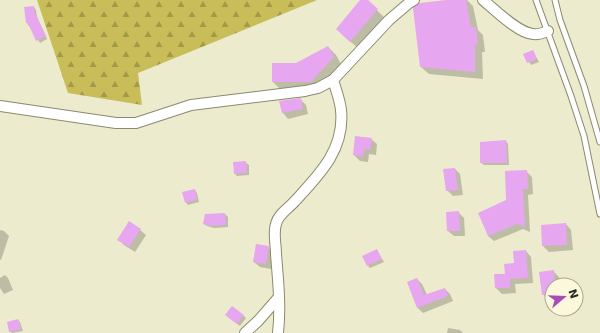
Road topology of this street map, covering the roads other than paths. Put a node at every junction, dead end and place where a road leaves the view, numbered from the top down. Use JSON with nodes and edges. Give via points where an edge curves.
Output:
{"nodes":[{"id":1,"x":414,"y":0,"type":"edge"},
{"id":2,"x":483,"y":0,"type":"edge"},
{"id":3,"x":536,"y":0,"type":"edge"},
{"id":4,"x":556,"y":0,"type":"edge"},
{"id":5,"x":548,"y":32,"type":"junction"},
{"id":6,"x":334,"y":80,"type":"junction"},
{"id":7,"x":0,"y":106,"type":"edge"},
{"id":8,"x":600,"y":142,"type":"edge"},
{"id":9,"x":600,"y":214,"type":"edge"},
{"id":10,"x":279,"y":297,"type":"junction"},
{"id":11,"x":245,"y":333,"type":"edge"},
{"id":12,"x":278,"y":333,"type":"edge"}],
"edges":[{"from":1,"to":6,"type":"street","via":[[389,20]]},
{"from":2,"to":5,"type":"street","via":[[524,31],[532,34]]},
{"from":3,"to":5,"type":"lane"},
{"from":4,"to":8,"type":"lane","via":[[560,20],[584,86]]},
{"from":5,"to":9,"type":"lane","via":[[584,136]]},
{"from":6,"to":7,"type":"street","via":[[305,91],[191,105],[136,123],[116,123]]},
{"from":6,"to":10,"type":"street","via":[[341,109],[338,144],[330,161],[282,213],[276,223]]},
{"from":10,"to":11,"type":"street"},
{"from":10,"to":12,"type":"street"}]}
